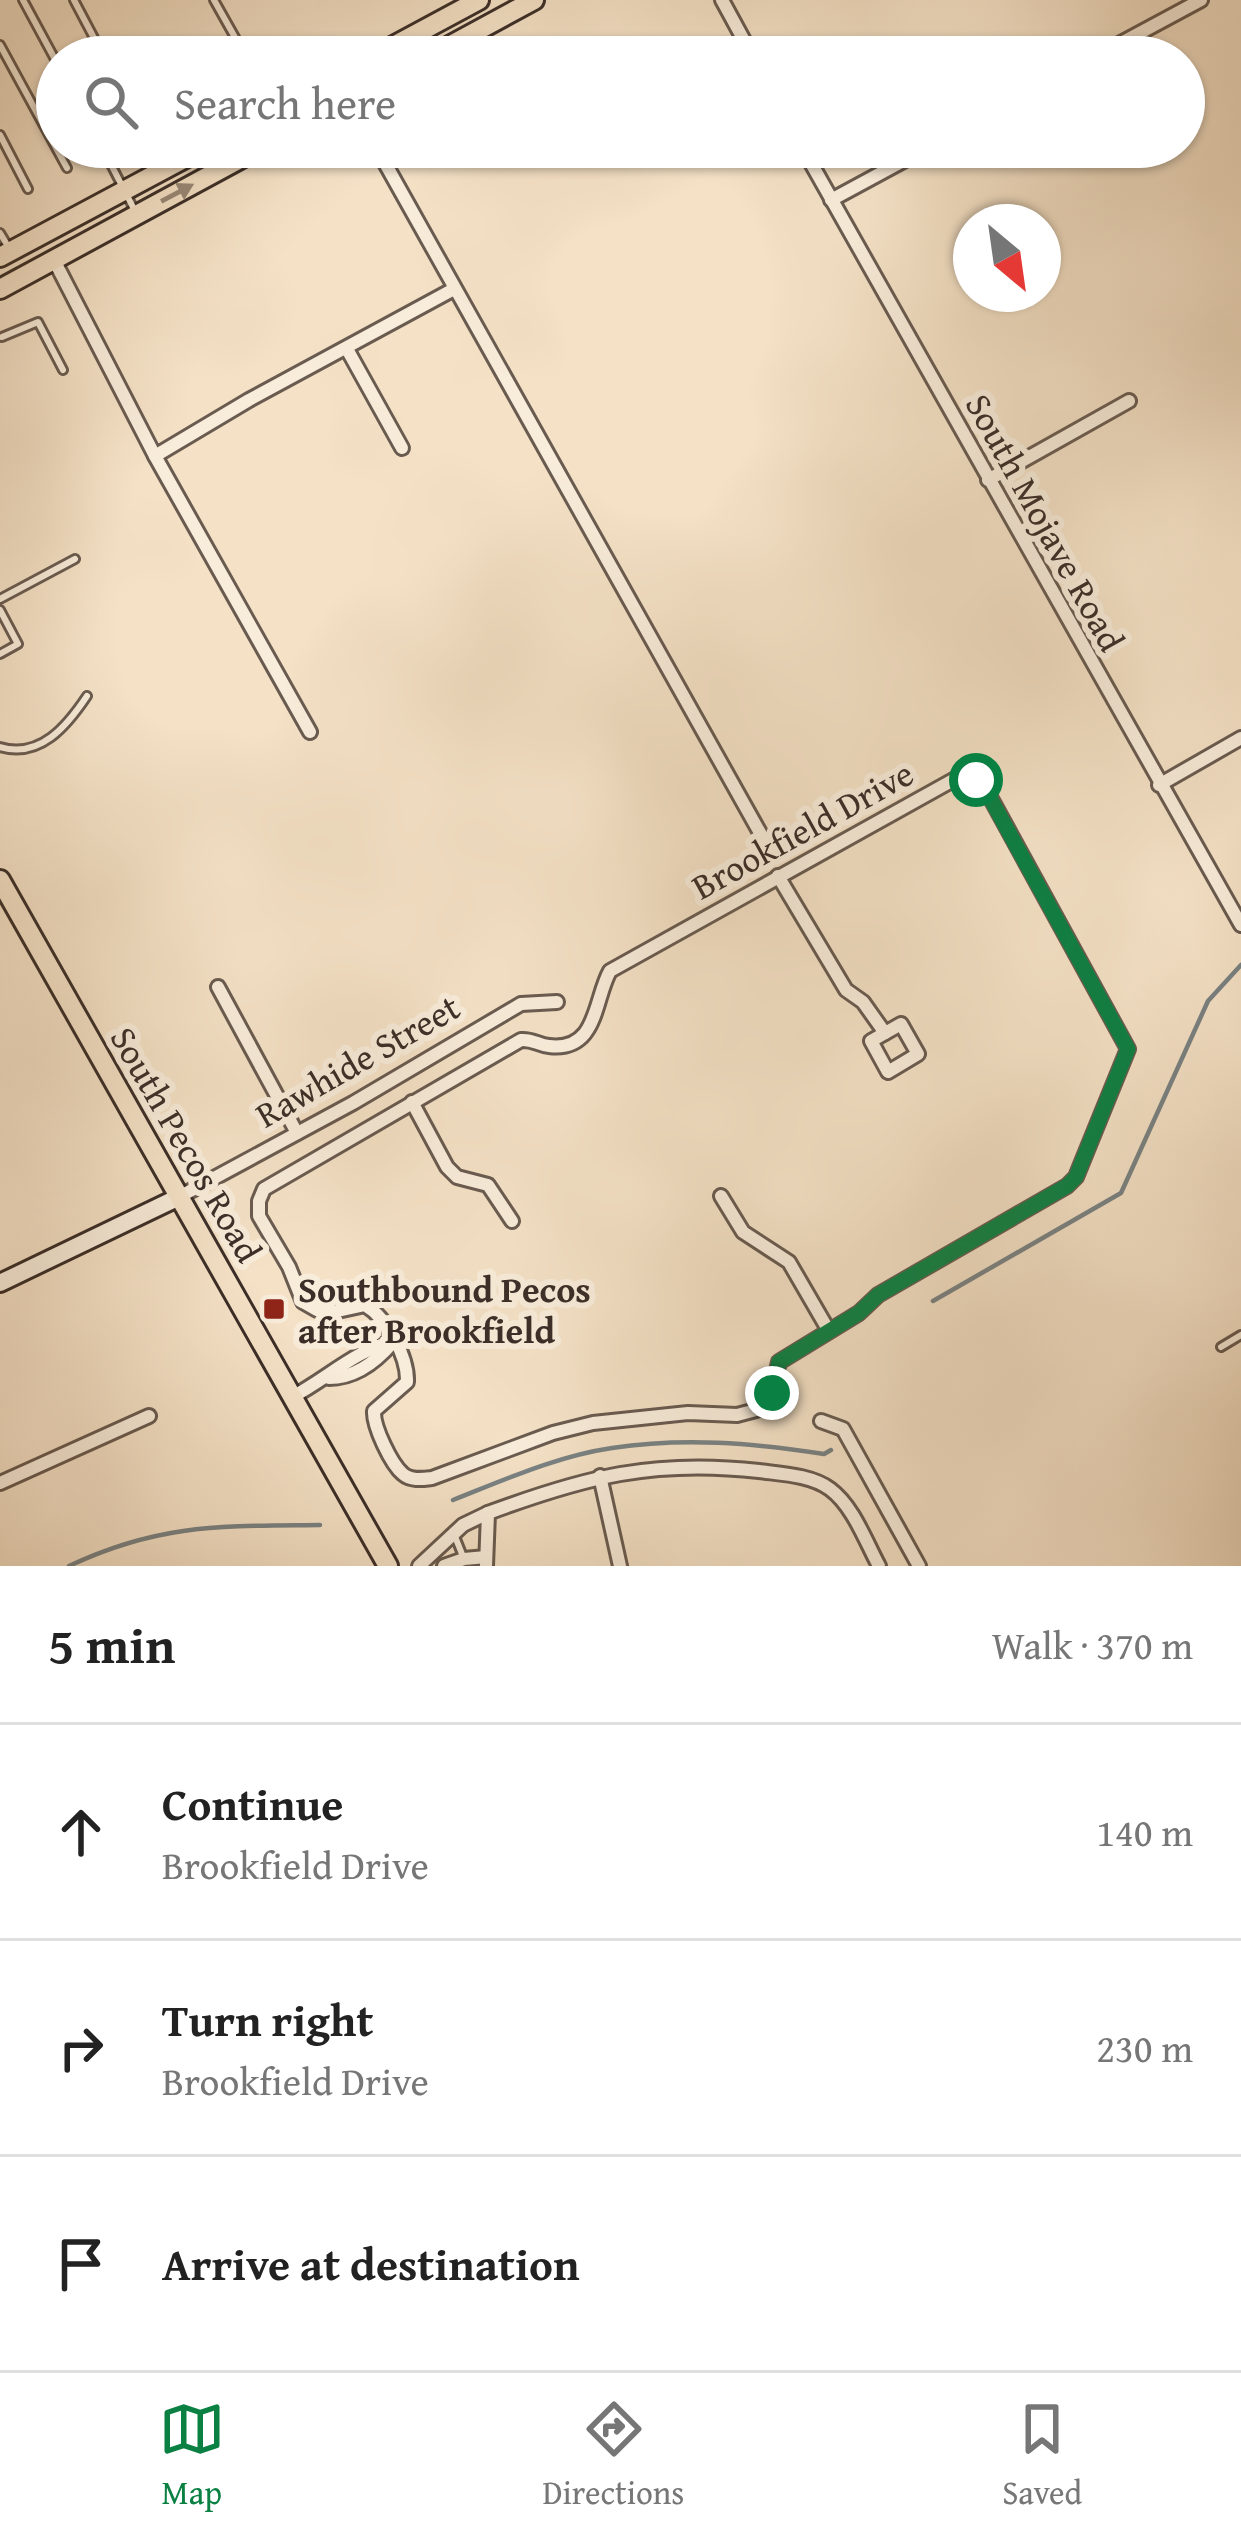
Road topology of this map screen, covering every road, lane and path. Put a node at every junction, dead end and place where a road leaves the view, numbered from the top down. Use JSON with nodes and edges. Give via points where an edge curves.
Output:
{"nodes":[{"id":1,"x":23,"y":0,"type":"edge"},
{"id":2,"x":74,"y":0,"type":"edge"},
{"id":3,"x":214,"y":0,"type":"edge"},
{"id":4,"x":478,"y":0,"type":"edge"},
{"id":5,"x":534,"y":0,"type":"edge"},
{"id":6,"x":722,"y":0,"type":"edge"},
{"id":7,"x":1201,"y":0,"type":"edge"},
{"id":8,"x":42,"y":36,"type":"edge"},
{"id":9,"x":93,"y":36,"type":"edge"},
{"id":10,"x":234,"y":36,"type":"edge"},
{"id":11,"x":412,"y":36,"type":"edge"},
{"id":12,"x":468,"y":36,"type":"edge"},
{"id":13,"x":742,"y":36,"type":"edge"},
{"id":14,"x":1134,"y":36,"type":"edge"},
{"id":15,"x":0,"y":45,"type":"edge"},
{"id":16,"x":36,"y":111,"type":"edge"},
{"id":17,"x":0,"y":136,"type":"edge"},
{"id":18,"x":112,"y":168,"type":"edge"},
{"id":19,"x":167,"y":168,"type":"edge"},
{"id":20,"x":223,"y":168,"type":"edge"},
{"id":21,"x":388,"y":168,"type":"edge"},
{"id":22,"x":813,"y":168,"type":"edge"},
{"id":23,"x":890,"y":168,"type":"edge"},
{"id":24,"x":28,"y":189,"type":"dead end"},
{"id":25,"x":124,"y":191,"type":"junction"},
{"id":26,"x":831,"y":200,"type":"junction"},
{"id":27,"x":137,"y":215,"type":"junction"},
{"id":28,"x":0,"y":232,"type":"edge"},
{"id":29,"x":5,"y":254,"type":"edge"},
{"id":30,"x":54,"y":260,"type":"junction"},
{"id":31,"x":0,"y":289,"type":"edge"},
{"id":32,"x":454,"y":289,"type":"junction"},
{"id":33,"x":0,"y":337,"type":"edge"},
{"id":34,"x":346,"y":349,"type":"junction"},
{"id":35,"x":64,"y":370,"type":"dead end"},
{"id":36,"x":1129,"y":401,"type":"dead end"},
{"id":37,"x":402,"y":448,"type":"dead end"},
{"id":38,"x":155,"y":456,"type":"junction"},
{"id":39,"x":988,"y":480,"type":"junction"},
{"id":40,"x":75,"y":559,"type":"dead end"},
{"id":41,"x":0,"y":599,"type":"edge"},
{"id":42,"x":0,"y":610,"type":"edge"},
{"id":43,"x":0,"y":653,"type":"edge"},
{"id":44,"x":87,"y":697,"type":"dead end"},
{"id":45,"x":310,"y":732,"type":"dead end"},
{"id":46,"x":1241,"y":738,"type":"edge"},
{"id":47,"x":0,"y":747,"type":"edge"},
{"id":48,"x":1159,"y":785,"type":"junction"},
{"id":49,"x":773,"y":856,"type":"dead end"},
{"id":50,"x":778,"y":876,"type":"junction"},
{"id":51,"x":0,"y":880,"type":"edge"},
{"id":52,"x":1241,"y":925,"type":"edge"},
{"id":53,"x":218,"y":987,"type":"dead end"},
{"id":54,"x":557,"y":1002,"type":"dead end"},
{"id":55,"x":885,"y":1033,"type":"dead end"},
{"id":56,"x":412,"y":1102,"type":"junction"},
{"id":57,"x":297,"y":1133,"type":"junction"},
{"id":58,"x":721,"y":1196,"type":"dead end"},
{"id":59,"x":179,"y":1197,"type":"junction"},
{"id":60,"x":512,"y":1222,"type":"dead end"},
{"id":61,"x":0,"y":1283,"type":"edge"},
{"id":62,"x":829,"y":1331,"type":"junction"},
{"id":63,"x":1241,"y":1336,"type":"edge"},
{"id":64,"x":394,"y":1341,"type":"junction"},
{"id":65,"x":1221,"y":1347,"type":"dead end"},
{"id":66,"x":292,"y":1396,"type":"junction"},
{"id":67,"x":149,"y":1416,"type":"dead end"},
{"id":68,"x":821,"y":1421,"type":"dead end"},
{"id":69,"x":600,"y":1476,"type":"junction"},
{"id":70,"x":0,"y":1483,"type":"edge"},
{"id":71,"x":488,"y":1513,"type":"junction"},
{"id":72,"x":454,"y":1533,"type":"junction"},
{"id":73,"x":464,"y":1559,"type":"junction"},
{"id":74,"x":486,"y":1562,"type":"edge"},
{"id":75,"x":388,"y":1566,"type":"edge"},
{"id":76,"x":419,"y":1566,"type":"edge"},
{"id":77,"x":444,"y":1566,"type":"edge"},
{"id":78,"x":620,"y":1566,"type":"edge"},
{"id":79,"x":879,"y":1566,"type":"edge"},
{"id":80,"x":919,"y":1566,"type":"edge"}],
"edges":[{"from":1,"to":8,"type":"lane"},
{"from":2,"to":9,"type":"lane"},
{"from":3,"to":10,"type":"lane"},
{"from":4,"to":11,"type":"main road"},
{"from":5,"to":12,"type":"main road"},
{"from":6,"to":13,"type":"street"},
{"from":7,"to":14,"type":"street"},
{"from":15,"to":16,"type":"lane"},
{"from":17,"to":24,"type":"lane"},
{"from":18,"to":25,"type":"lane"},
{"from":19,"to":25,"type":"main road"},
{"from":27,"to":20,"type":"main road","one_way":true},
{"from":21,"to":32,"type":"street"},
{"from":22,"to":26,"type":"street","name":"South Mojave Road"},
{"from":23,"to":26,"type":"street"},
{"from":25,"to":27,"type":"lane"},
{"from":25,"to":29,"type":"main road"},
{"from":26,"to":39,"type":"street","name":"South Mojave Road"},
{"from":27,"to":30,"type":"main road"},
{"from":28,"to":29,"type":"lane"},
{"from":30,"to":31,"type":"main road"},
{"from":30,"to":38,"type":"street"},
{"from":32,"to":34,"type":"street"},
{"from":32,"to":49,"type":"street"},
{"from":33,"to":35,"type":"lane","via":[[38,322]]},
{"from":34,"to":37,"type":"street"},
{"from":34,"to":38,"type":"street"},
{"from":36,"to":39,"type":"street"},
{"from":38,"to":45,"type":"street"},
{"from":39,"to":48,"type":"street","name":"South Mojave Road"},
{"from":40,"to":41,"type":"lane"},
{"from":42,"to":43,"type":"lane","via":[[18,644]]},
{"from":44,"to":47,"type":"lane","via":[[43,743],[24,751]]},
{"from":46,"to":48,"type":"street"},
{"from":48,"to":52,"type":"street","name":"South Mojave Road"},
{"from":50,"to":55,"type":"street","via":[[846,990]]},
{"from":50,"to":56,"type":"street","name":"Brookfield Drive","via":[[610,971],[587,1033],[569,1044],[521,1040]]},
{"from":50,"to":62,"type":"street","name":"Brookfield Drive","via":[[955,778],[976,780],[1128,1049],[1067,1186]]},
{"from":51,"to":59,"type":"main road","name":"South Pecos Road"},
{"from":53,"to":57,"type":"street"},
{"from":54,"to":57,"type":"street","name":"Rawhide Street","via":[[521,1004]]},
{"from":56,"to":60,"type":"street","via":[[448,1167],[488,1185]]},
{"from":56,"to":64,"type":"street","name":"Brookfield Drive","via":[[277,1179],[259,1202],[303,1302],[333,1312],[365,1305]]},
{"from":57,"to":59,"type":"street","name":"Rawhide Street"},
{"from":58,"to":62,"type":"street","via":[[743,1232],[789,1262]]},
{"from":59,"to":61,"type":"street","name":"Rawhide Street"},
{"from":59,"to":66,"type":"main road","name":"South Pecos Road"},
{"from":62,"to":64,"type":"street","name":"Brookfield Drive","via":[[779,1362],[772,1393],[756,1410],[593,1424],[416,1480],[404,1475],[373,1425],[374,1411],[407,1382]]},
{"from":63,"to":65,"type":"lane"},
{"from":64,"to":66,"type":"street","via":[[344,1378]]},
{"from":66,"to":75,"type":"main road","name":"South Pecos Road"},
{"from":67,"to":70,"type":"street"},
{"from":68,"to":80,"type":"street","via":[[843,1429]]},
{"from":69,"to":71,"type":"street"},
{"from":69,"to":78,"type":"street"},
{"from":69,"to":79,"type":"street","via":[[711,1466],[824,1484],[843,1500]]},
{"from":71,"to":72,"type":"street"},
{"from":71,"to":74,"type":"street"},
{"from":72,"to":73,"type":"lane"},
{"from":72,"to":76,"type":"street"},
{"from":73,"to":74,"type":"street"},
{"from":73,"to":77,"type":"street"}]}
